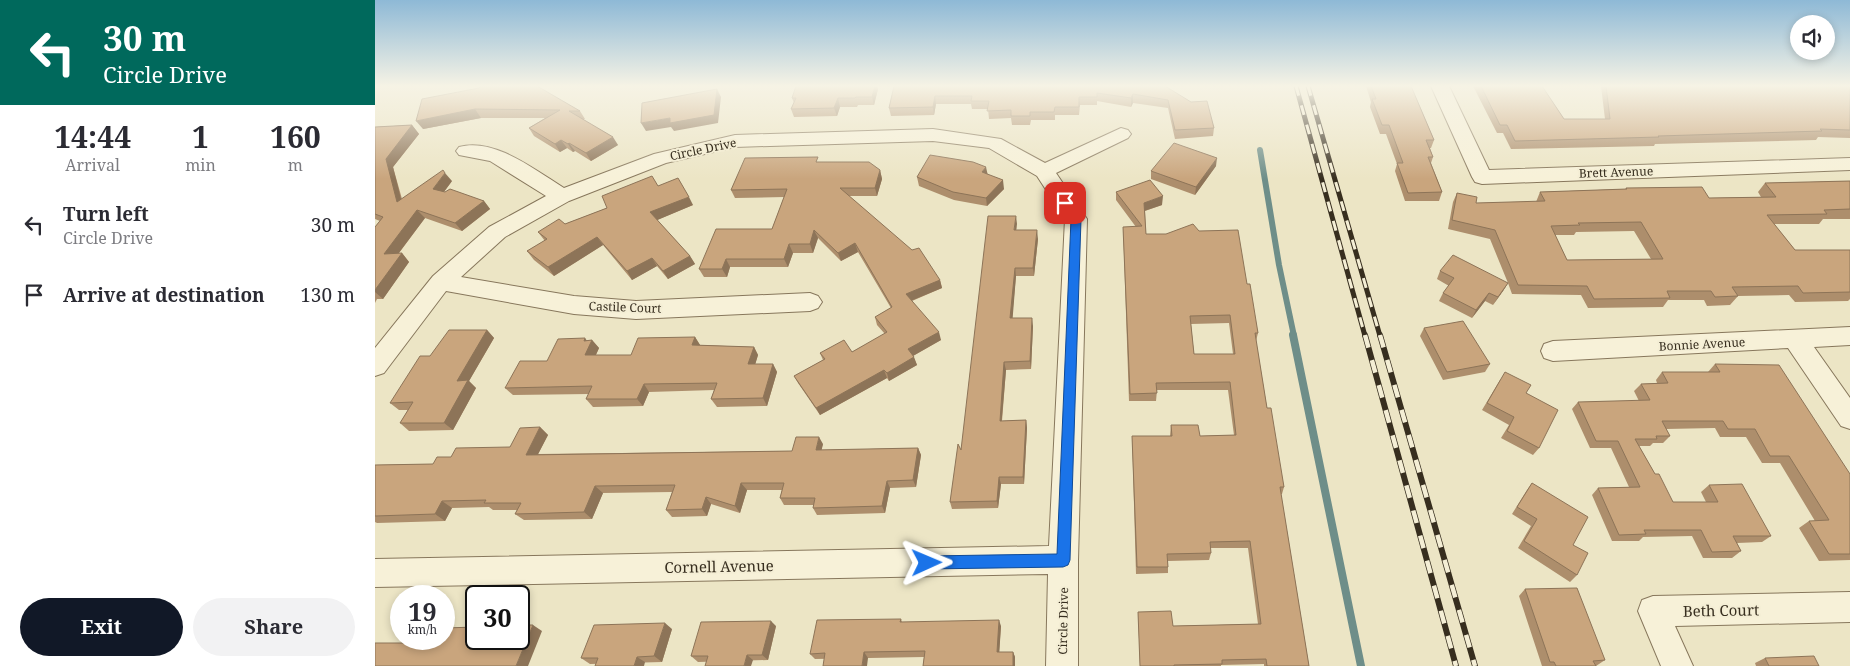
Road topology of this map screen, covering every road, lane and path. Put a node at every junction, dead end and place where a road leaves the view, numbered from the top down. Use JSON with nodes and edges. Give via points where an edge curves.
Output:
{"nodes":[{"id":1,"x":1454,"y":117,"type":"edge"},
{"id":2,"x":1121,"y":134,"type":"dead end"},
{"id":3,"x":466,"y":151,"type":"dead end"},
{"id":4,"x":1850,"y":164,"type":"edge"},
{"id":5,"x":1044,"y":171,"type":"junction"},
{"id":6,"x":562,"y":196,"type":"junction"},
{"id":7,"x":441,"y":282,"type":"junction"},
{"id":8,"x":810,"y":302,"type":"dead end"},
{"id":9,"x":1850,"y":336,"type":"edge"},
{"id":10,"x":1795,"y":339,"type":"junction"},
{"id":11,"x":1553,"y":350,"type":"dead end"},
{"id":12,"x":375,"y":366,"type":"edge"},
{"id":13,"x":1850,"y":418,"type":"edge"},
{"id":14,"x":1063,"y":560,"type":"junction"},
{"id":15,"x":375,"y":573,"type":"edge"},
{"id":16,"x":1850,"y":607,"type":"edge"},
{"id":17,"x":1062,"y":666,"type":"edge"},
{"id":18,"x":1677,"y":666,"type":"edge"}],
"edges":[{"from":1,"to":4,"type":"street","name":"Brett Avenue","via":[[1482,177]]},
{"from":2,"to":5,"type":"street"},
{"from":3,"to":6,"type":"street","via":[[495,155]]},
{"from":5,"to":6,"type":"street","name":"Circle Drive","via":[[994,143],[933,135],[735,141],[661,158]]},
{"from":5,"to":14,"type":"street","name":"Circle Drive","via":[[1076,219]]},
{"from":6,"to":7,"type":"street","name":"Circle Drive","via":[[497,232]]},
{"from":7,"to":8,"type":"street","name":"Castile Court","via":[[574,305],[637,310]]},
{"from":7,"to":12,"type":"street","name":"Circle Drive"},
{"from":9,"to":10,"type":"street","name":"Bonnie Avenue"},
{"from":10,"to":11,"type":"street","name":"Bonnie Avenue"},
{"from":10,"to":13,"type":"street"},
{"from":14,"to":15,"type":"street","name":"Cornell Avenue"},
{"from":14,"to":17,"type":"street","name":"Circle Drive"},
{"from":16,"to":18,"type":"street","name":"Beth Court","via":[[1653,611]]}]}
